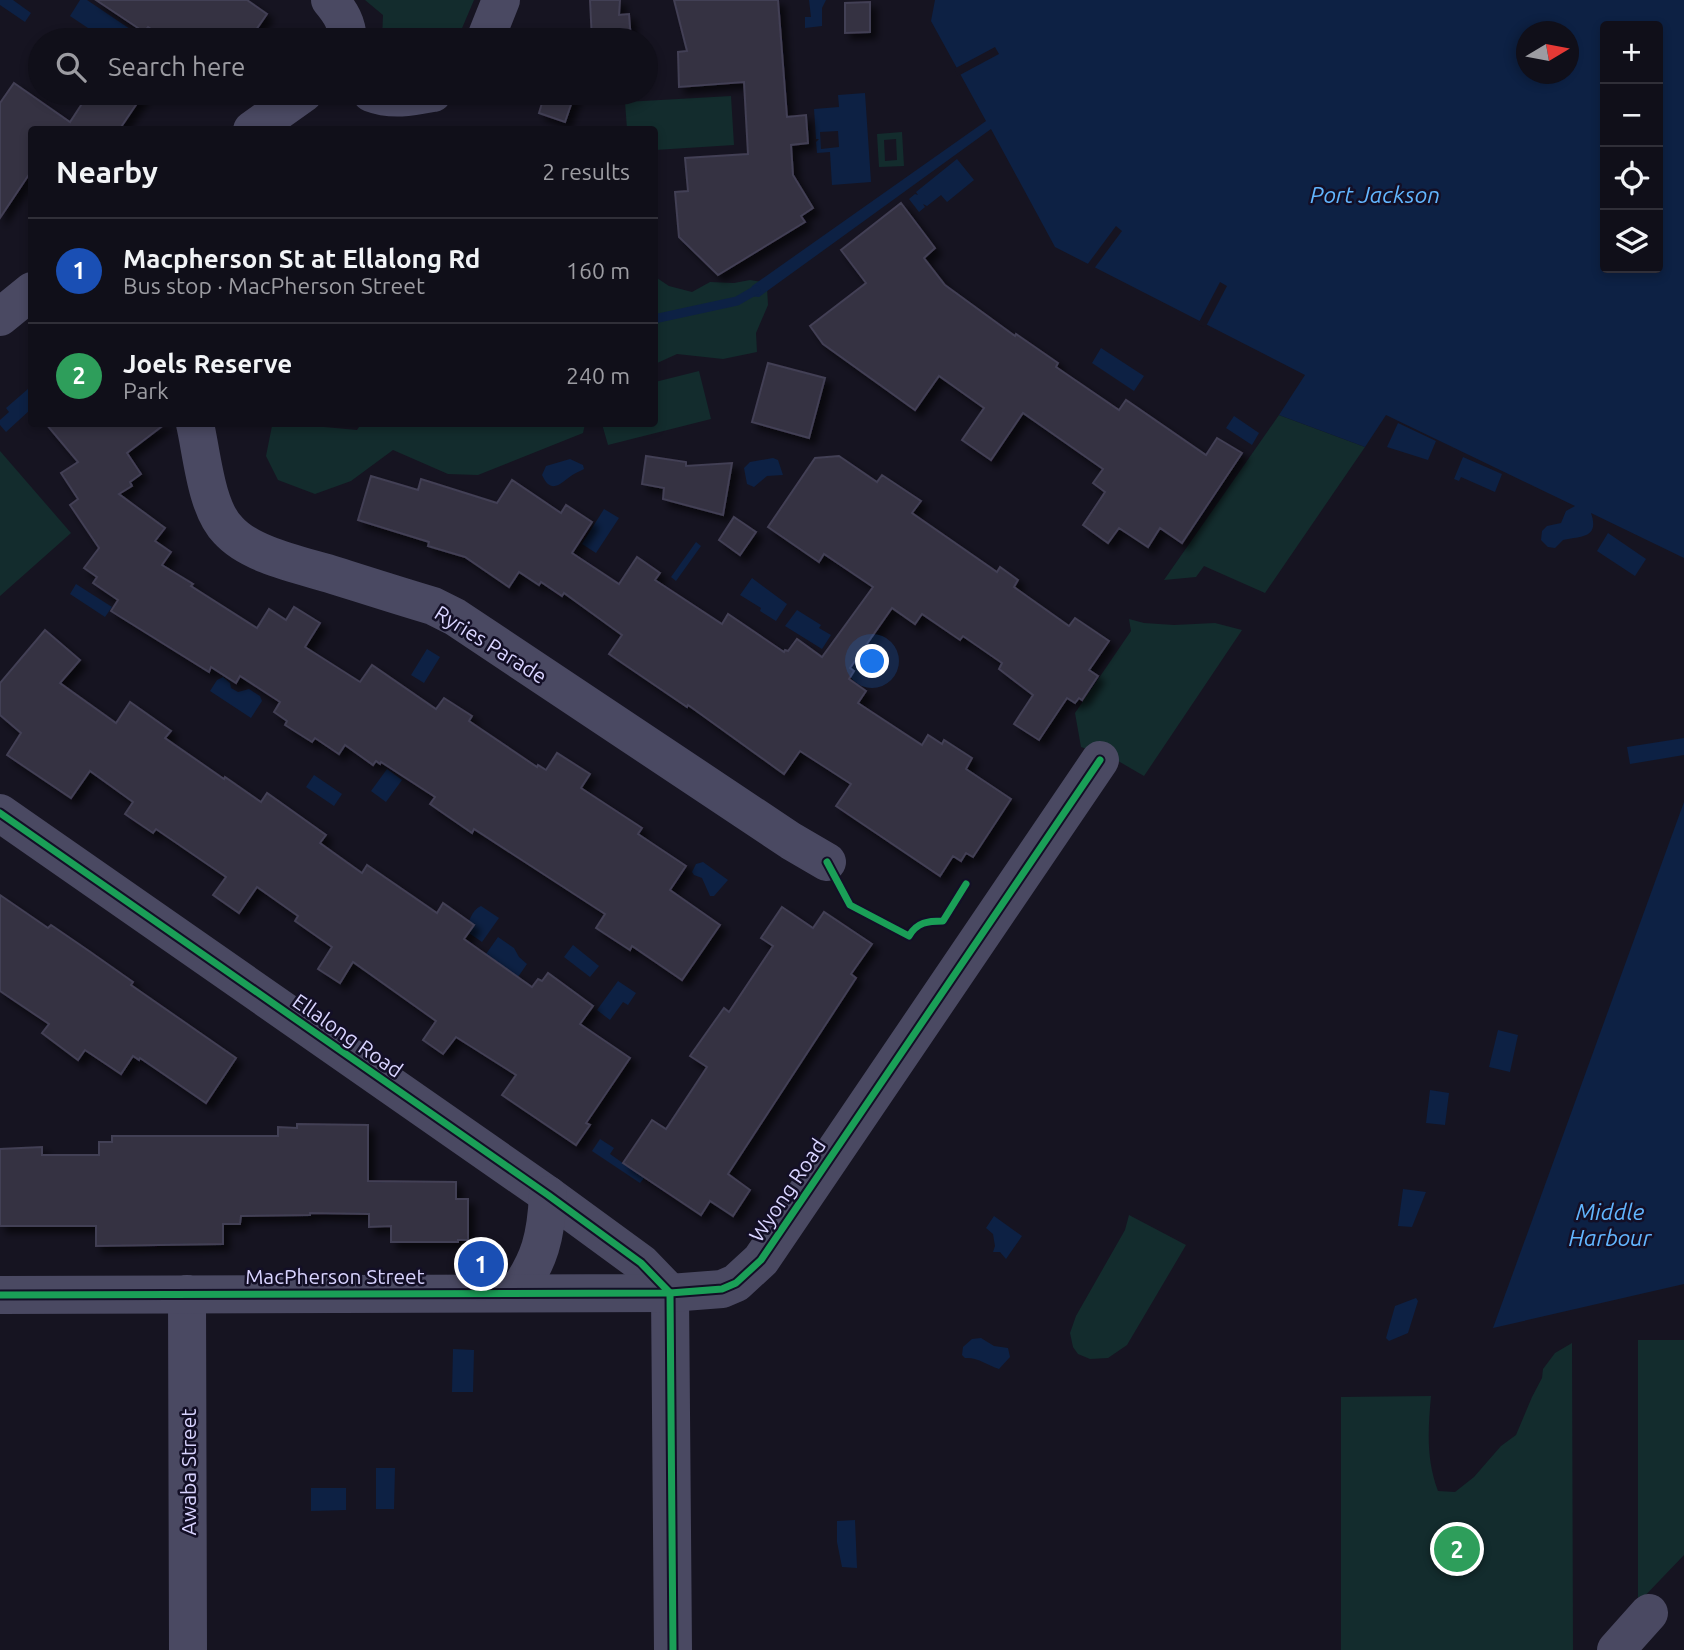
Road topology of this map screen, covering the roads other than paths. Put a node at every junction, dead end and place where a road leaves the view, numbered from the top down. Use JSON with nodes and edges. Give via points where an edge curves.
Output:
{"nodes":[{"id":1,"x":330,"y":0,"type":"edge"},
{"id":2,"x":501,"y":0,"type":"edge"},
{"id":3,"x":347,"y":28,"type":"edge"},
{"id":4,"x":490,"y":28,"type":"edge"},
{"id":5,"x":287,"y":105,"type":"edge"},
{"id":6,"x":258,"y":126,"type":"edge"},
{"id":7,"x":196,"y":427,"type":"edge"},
{"id":8,"x":1100,"y":760,"type":"dead end"},
{"id":9,"x":0,"y":813,"type":"edge"},
{"id":10,"x":827,"y":862,"type":"dead end"},
{"id":11,"x":548,"y":1195,"type":"junction"},
{"id":12,"x":516,"y":1293,"type":"junction"},
{"id":13,"x":670,"y":1293,"type":"junction"},
{"id":14,"x":187,"y":1294,"type":"junction"},
{"id":15,"x":0,"y":1295,"type":"edge"},
{"id":16,"x":1649,"y":1613,"type":"dead end"},
{"id":17,"x":188,"y":1650,"type":"edge"},
{"id":18,"x":673,"y":1650,"type":"edge"},
{"id":19,"x":1616,"y":1650,"type":"edge"}],
"edges":[{"from":1,"to":3,"type":"street"},
{"from":2,"to":4,"type":"street"},
{"from":5,"to":6,"type":"street"},
{"from":7,"to":10,"type":"street","name":"Ryries Parade","via":[[212,500],[227,530],[239,540],[455,617]]},
{"from":8,"to":13,"type":"street","name":"Wyong Road","via":[[761,1260],[736,1283],[722,1289]]},
{"from":9,"to":11,"type":"street","name":"Ellalong Road"},
{"from":11,"to":12,"type":"street","via":[[541,1251]]},
{"from":11,"to":13,"type":"street","name":"Ellalong Road","via":[[641,1263]]},
{"from":12,"to":13,"type":"street","name":"MacPherson Street"},
{"from":12,"to":14,"type":"street","name":"MacPherson Street"},
{"from":13,"to":18,"type":"street"},
{"from":14,"to":15,"type":"street","name":"MacPherson Street"},
{"from":14,"to":17,"type":"street","name":"Awaba Street"},
{"from":16,"to":19,"type":"street"}]}
